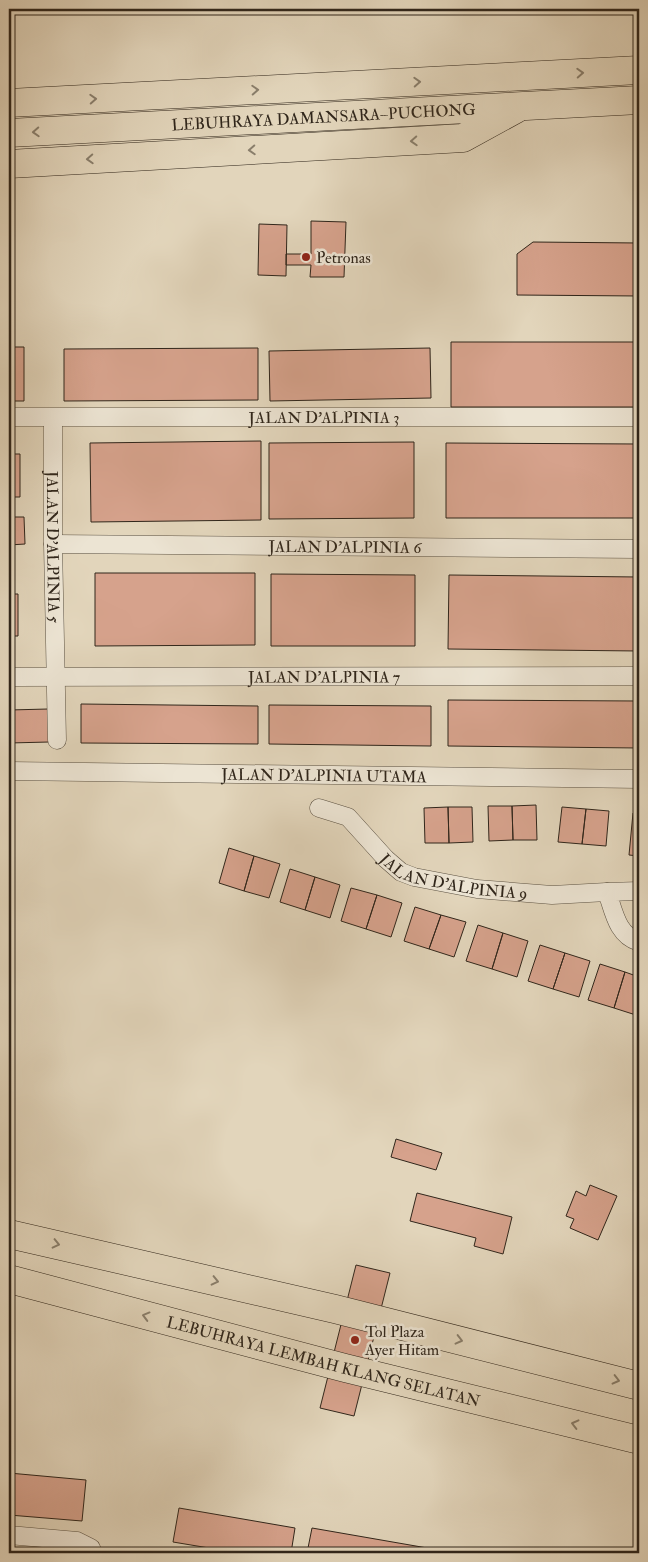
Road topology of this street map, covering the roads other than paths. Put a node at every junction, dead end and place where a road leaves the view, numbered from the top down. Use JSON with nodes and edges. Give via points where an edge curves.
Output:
{"nodes":[{"id":1,"x":639,"y":70,"type":"edge"},
{"id":2,"x":9,"y":93,"type":"edge"},
{"id":3,"x":639,"y":100,"type":"edge"},
{"id":4,"x":44,"y":101,"type":"junction"},
{"id":5,"x":9,"y":102,"type":"edge"},
{"id":6,"x":522,"y":106,"type":"junction"},
{"id":7,"x":9,"y":133,"type":"edge"},
{"id":8,"x":9,"y":164,"type":"edge"},
{"id":9,"x":9,"y":417,"type":"edge"},
{"id":10,"x":639,"y":417,"type":"edge"},
{"id":11,"x":53,"y":418,"type":"junction"},
{"id":12,"x":53,"y":544,"type":"junction"},
{"id":13,"x":639,"y":549,"type":"edge"},
{"id":14,"x":639,"y":676,"type":"edge"},
{"id":15,"x":9,"y":677,"type":"edge"},
{"id":16,"x":56,"y":677,"type":"junction"},
{"id":17,"x":57,"y":740,"type":"dead end"},
{"id":18,"x":9,"y":771,"type":"edge"},
{"id":19,"x":639,"y":779,"type":"edge"},
{"id":20,"x":320,"y":808,"type":"dead end"},
{"id":21,"x":639,"y":891,"type":"edge"},
{"id":22,"x":607,"y":892,"type":"junction"},
{"id":23,"x":639,"y":942,"type":"edge"},
{"id":24,"x":9,"y":1234,"type":"edge"},
{"id":25,"x":9,"y":1280,"type":"edge"},
{"id":26,"x":639,"y":1386,"type":"edge"},
{"id":27,"x":639,"y":1440,"type":"edge"},
{"id":28,"x":9,"y":1535,"type":"edge"},
{"id":29,"x":93,"y":1553,"type":"edge"}],
"edges":[{"from":4,"to":1,"type":"highway","name":"LEBUHRAYA DAMANSARA–PUCHONG","one_way":true},
{"from":2,"to":4,"type":"highway"},
{"from":3,"to":6,"type":"highway","name":"LEBUHRAYA DAMANSARA–PUCHONG"},
{"from":4,"to":5,"type":"highway","name":"LEBUHRAYA DAMANSARA–PUCHONG"},
{"from":6,"to":7,"type":"highway","name":"LEBUHRAYA DAMANSARA–PUCHONG","one_way":true},
{"from":6,"to":8,"type":"highway","one_way":true,"via":[[463,138]]},
{"from":9,"to":11,"type":"street","name":"JALAN D'ALPINIA 3"},
{"from":10,"to":11,"type":"street","name":"JALAN D'ALPINIA 3"},
{"from":11,"to":12,"type":"street","name":"JALAN D'ALPINIA 5"},
{"from":12,"to":13,"type":"street","name":"JALAN D'ALPINIA 6"},
{"from":12,"to":16,"type":"street","name":"JALAN D'ALPINIA 5"},
{"from":14,"to":16,"type":"street","name":"JALAN D'ALPINIA 7"},
{"from":15,"to":16,"type":"street","name":"JALAN D'ALPINIA 7"},
{"from":16,"to":17,"type":"street","name":"JALAN D'ALPINIA 5"},
{"from":18,"to":19,"type":"street","name":"JALAN D'ALPINIA UTAMA"},
{"from":20,"to":22,"type":"street","name":"JALAN D'ALPINIA 9","via":[[348,817],[386,859],[401,872],[414,877],[478,889],[552,895]]},
{"from":21,"to":22,"type":"street","name":"JALAN D'ALPINIA 9"},
{"from":22,"to":23,"type":"street","via":[[622,930],[629,939]]},
{"from":24,"to":26,"type":"highway","one_way":true,"via":[[335,1308]]},
{"from":27,"to":25,"type":"highway","name":"LEBUHRAYA LEMBAH KLANG SELATAN","one_way":true,"via":[[345,1368]]},
{"from":28,"to":29,"type":"street","via":[[77,1541]]}]}
